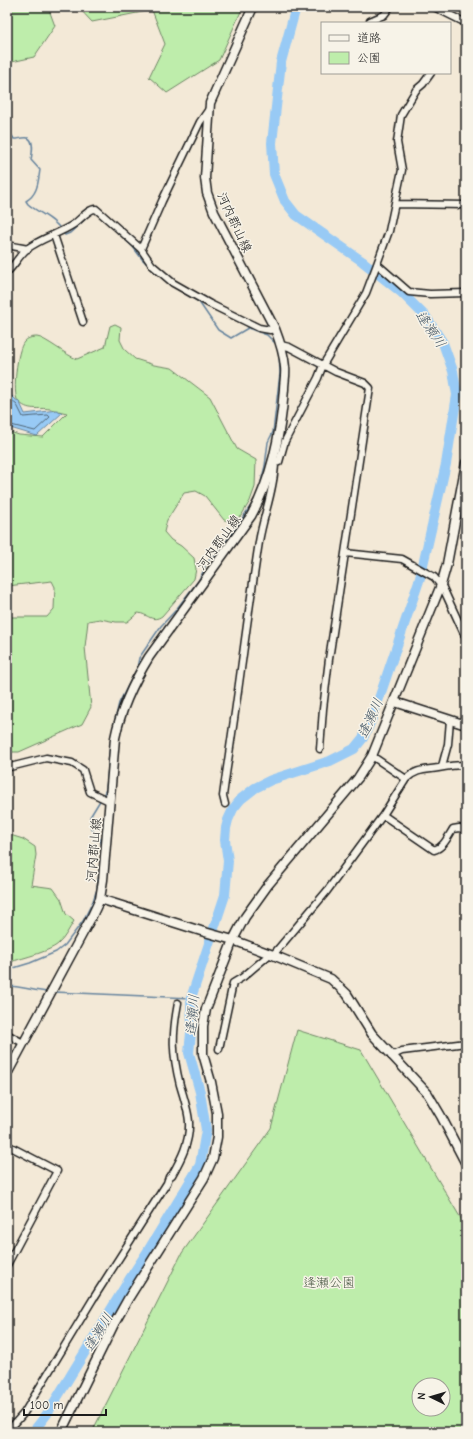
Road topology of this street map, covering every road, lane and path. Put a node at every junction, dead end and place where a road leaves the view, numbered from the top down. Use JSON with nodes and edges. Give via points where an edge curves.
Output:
{"nodes":[{"id":1,"x":253,"y":7,"type":"edge"},
{"id":2,"x":390,"y":7,"type":"edge"},
{"id":3,"x":434,"y":7,"type":"edge"},
{"id":4,"x":370,"y":21,"type":"dead end"},
{"id":5,"x":452,"y":21,"type":"edge"},
{"id":6,"x":466,"y":23,"type":"edge"},
{"id":7,"x":430,"y":74,"type":"edge"},
{"id":8,"x":209,"y":109,"type":"junction"},
{"id":9,"x":395,"y":204,"type":"junction"},
{"id":10,"x":466,"y":205,"type":"edge"},
{"id":11,"x":54,"y":235,"type":"junction"},
{"id":12,"x":7,"y":245,"type":"edge"},
{"id":13,"x":28,"y":249,"type":"junction"},
{"id":14,"x":141,"y":249,"type":"junction"},
{"id":15,"x":378,"y":264,"type":"junction"},
{"id":16,"x":7,"y":272,"type":"edge"},
{"id":17,"x":466,"y":293,"type":"edge"},
{"id":18,"x":83,"y":322,"type":"dead end"},
{"id":19,"x":275,"y":329,"type":"junction"},
{"id":20,"x":281,"y":345,"type":"junction"},
{"id":21,"x":323,"y":365,"type":"junction"},
{"id":22,"x":466,"y":464,"type":"edge"},
{"id":23,"x":273,"y":465,"type":"junction"},
{"id":24,"x":345,"y":553,"type":"junction"},
{"id":25,"x":441,"y":585,"type":"junction"},
{"id":26,"x":463,"y":623,"type":"edge"},
{"id":27,"x":466,"y":638,"type":"edge"},
{"id":28,"x":395,"y":702,"type":"junction"},
{"id":29,"x":450,"y":720,"type":"junction"},
{"id":30,"x":466,"y":725,"type":"edge"},
{"id":31,"x":320,"y":749,"type":"dead end"},
{"id":32,"x":372,"y":756,"type":"junction"},
{"id":33,"x":466,"y":765,"type":"edge"},
{"id":34,"x":442,"y":766,"type":"junction"},
{"id":35,"x":10,"y":767,"type":"dead end"},
{"id":36,"x":406,"y":779,"type":"junction"},
{"id":37,"x":109,"y":801,"type":"junction"},
{"id":38,"x":225,"y":804,"type":"dead end"},
{"id":39,"x":384,"y":815,"type":"junction"},
{"id":40,"x":466,"y":830,"type":"edge"},
{"id":41,"x":100,"y":899,"type":"junction"},
{"id":42,"x":231,"y":939,"type":"junction"},
{"id":43,"x":271,"y":954,"type":"junction"},
{"id":44,"x":178,"y":1003,"type":"dead end"},
{"id":45,"x":7,"y":1034,"type":"edge"},
{"id":46,"x":24,"y":1043,"type":"junction"},
{"id":47,"x":466,"y":1043,"type":"edge"},
{"id":48,"x":219,"y":1049,"type":"dead end"},
{"id":49,"x":391,"y":1056,"type":"junction"},
{"id":50,"x":7,"y":1074,"type":"edge"},
{"id":51,"x":7,"y":1145,"type":"edge"},
{"id":52,"x":466,"y":1164,"type":"edge"},
{"id":53,"x":7,"y":1265,"type":"edge"},
{"id":54,"x":7,"y":1432,"type":"edge"},
{"id":55,"x":61,"y":1432,"type":"edge"}],
"edges":[{"from":1,"to":8,"type":"street","name":"河内郡山線","via":[[222,73]]},
{"from":2,"to":4,"type":"street","via":[[384,15]]},
{"from":3,"to":5,"type":"street"},
{"from":5,"to":6,"type":"street"},
{"from":7,"to":9,"type":"street","via":[[416,90],[400,115],[397,142],[402,170]]},
{"from":8,"to":14,"type":"street","via":[[200,122]]},
{"from":8,"to":19,"type":"street","name":"河内郡山線","via":[[205,170],[207,193],[214,212]]},
{"from":9,"to":10,"type":"street"},
{"from":9,"to":15,"type":"street"},
{"from":11,"to":13,"type":"street"},
{"from":11,"to":14,"type":"street","via":[[93,208]]},
{"from":11,"to":18,"type":"street"},
{"from":12,"to":13,"type":"street"},
{"from":13,"to":16,"type":"street"},
{"from":14,"to":19,"type":"street","via":[[157,271],[179,287],[259,328]]},
{"from":15,"to":17,"type":"street","via":[[409,292]]},
{"from":15,"to":21,"type":"street","via":[[369,286]]},
{"from":19,"to":20,"type":"street","name":"河内郡山線"},
{"from":20,"to":21,"type":"street"},
{"from":20,"to":23,"type":"street","name":"河内郡山線","via":[[285,369],[283,401]]},
{"from":21,"to":23,"type":"street","via":[[285,441],[279,462]]},
{"from":21,"to":24,"type":"street","via":[[370,388]]},
{"from":22,"to":25,"type":"street"},
{"from":23,"to":37,"type":"street","name":"河内郡山線","via":[[260,501],[251,516],[132,684],[123,705],[115,738]]},
{"from":23,"to":38,"type":"street","via":[[274,482],[259,542],[223,796]]},
{"from":24,"to":25,"type":"street","via":[[402,559]]},
{"from":24,"to":31,"type":"street","via":[[323,709]]},
{"from":25,"to":26,"type":"street"},
{"from":25,"to":28,"type":"street"},
{"from":26,"to":27,"type":"street"},
{"from":28,"to":29,"type":"street"},
{"from":28,"to":32,"type":"street"},
{"from":29,"to":30,"type":"street"},
{"from":29,"to":34,"type":"street","via":[[448,744]]},
{"from":32,"to":36,"type":"street"},
{"from":32,"to":42,"type":"street","via":[[358,778],[268,885]]},
{"from":33,"to":34,"type":"street"},
{"from":34,"to":36,"type":"street","via":[[418,770]]},
{"from":35,"to":37,"type":"street","via":[[46,758],[72,763],[83,770],[90,792]]},
{"from":36,"to":39,"type":"street"},
{"from":37,"to":41,"type":"street","name":"河内郡山線"},
{"from":39,"to":40,"type":"street","via":[[434,850],[442,845],[453,829]]},
{"from":39,"to":43,"type":"street","via":[[327,891]]},
{"from":41,"to":42,"type":"street"},
{"from":41,"to":46,"type":"street","name":"河内郡山線"},
{"from":42,"to":43,"type":"street"},
{"from":42,"to":55,"type":"street","via":[[206,1009],[203,1026],[203,1054],[217,1113],[217,1138],[213,1158],[204,1178],[121,1312]]},
{"from":43,"to":48,"type":"street","via":[[233,983]]},
{"from":43,"to":49,"type":"street","via":[[331,979],[354,1004],[372,1034]]},
{"from":44,"to":54,"type":"street","via":[[173,1048],[189,1123],[182,1157],[24,1413]]},
{"from":45,"to":46,"type":"street"},
{"from":46,"to":50,"type":"street","name":"河内郡山線"},
{"from":47,"to":49,"type":"street","via":[[402,1051]]},
{"from":49,"to":52,"type":"street","via":[[428,1094]]},
{"from":51,"to":53,"type":"street","via":[[57,1172]]}]}
